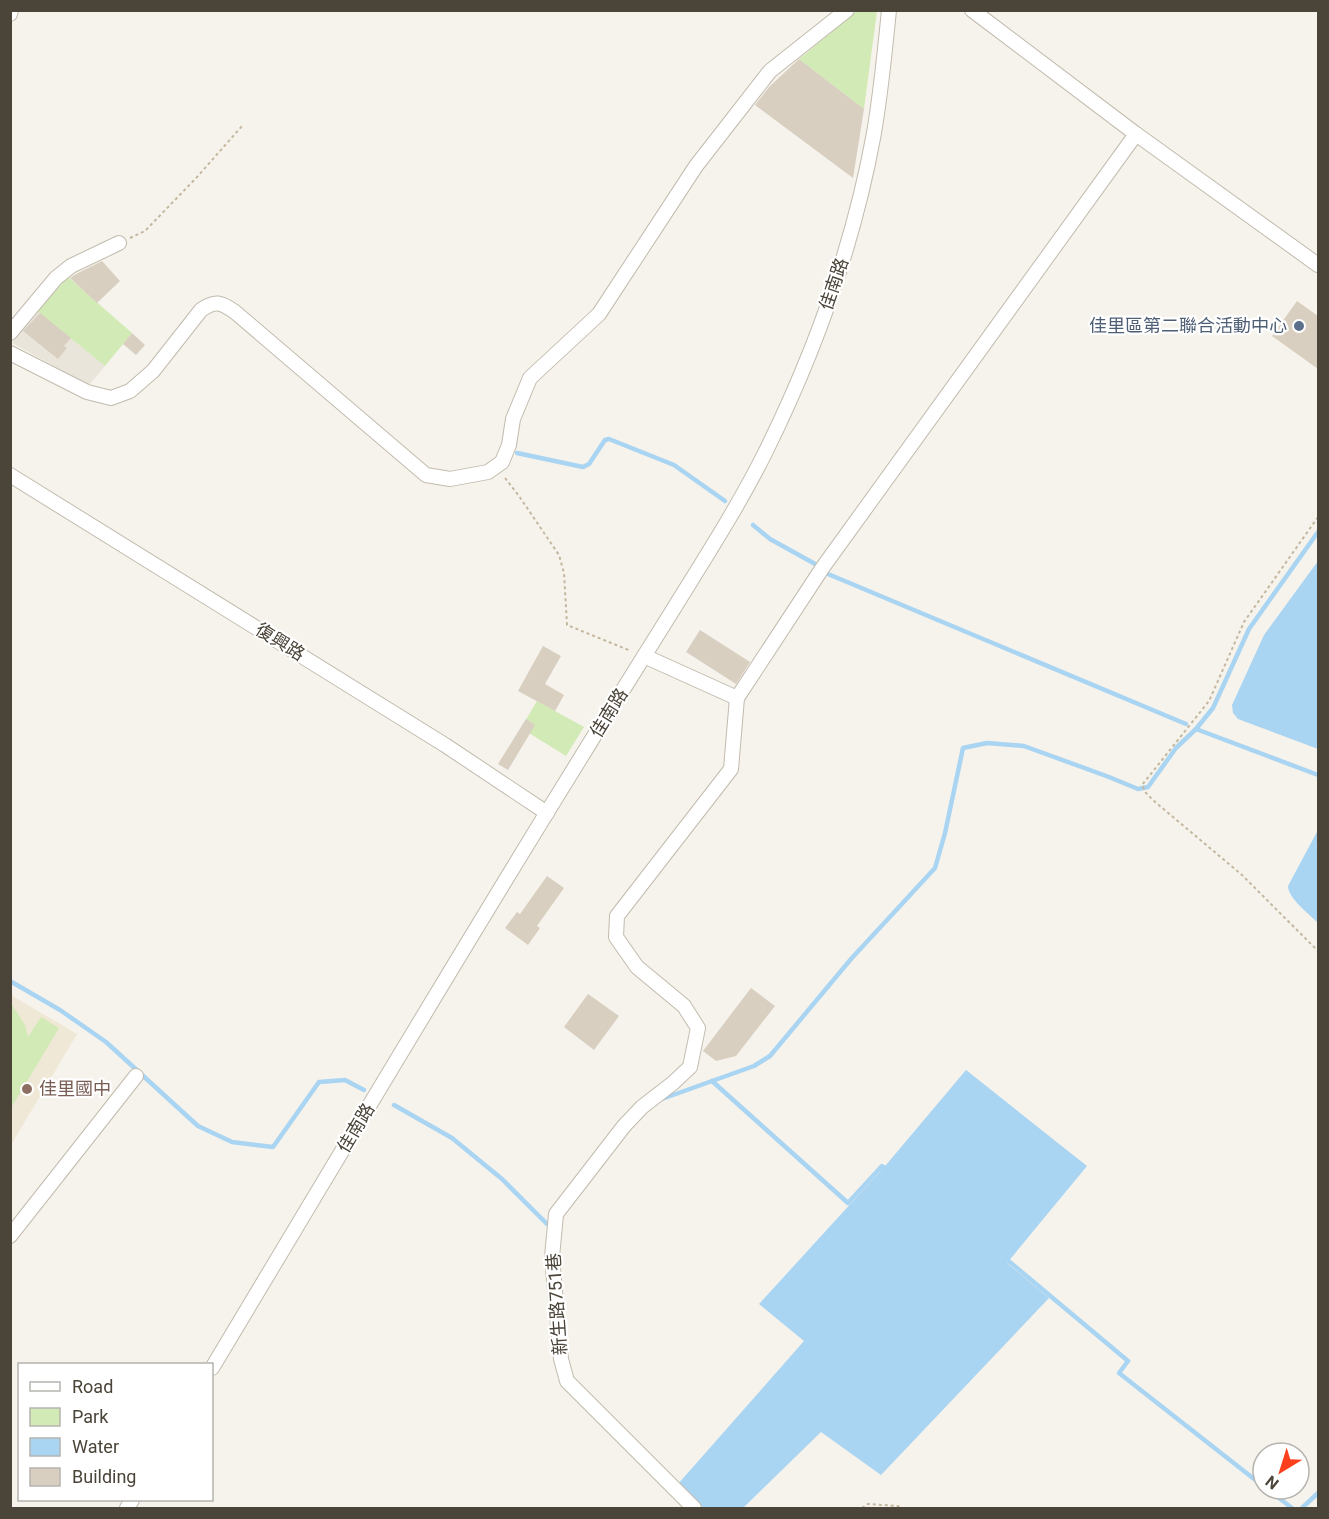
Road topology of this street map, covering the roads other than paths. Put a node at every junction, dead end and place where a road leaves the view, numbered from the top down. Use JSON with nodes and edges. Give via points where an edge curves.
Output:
{"nodes":[{"id":1,"x":847,"y":10,"type":"edge"},
{"id":2,"x":889,"y":10,"type":"edge"},
{"id":3,"x":972,"y":10,"type":"edge"},
{"id":4,"x":1136,"y":134,"type":"junction"},
{"id":5,"x":119,"y":243,"type":"road end"},
{"id":6,"x":1318,"y":265,"type":"edge"},
{"id":7,"x":10,"y":333,"type":"edge"},
{"id":8,"x":10,"y":353,"type":"edge"},
{"id":9,"x":10,"y":475,"type":"edge"},
{"id":10,"x":644,"y":656,"type":"junction"},
{"id":11,"x":737,"y":698,"type":"junction"},
{"id":12,"x":547,"y":813,"type":"junction"},
{"id":13,"x":136,"y":1076,"type":"dead end"},
{"id":14,"x":10,"y":1236,"type":"edge"},
{"id":15,"x":213,"y":1366,"type":"edge"},
{"id":16,"x":694,"y":1509,"type":"edge"}],
"edges":[{"from":1,"to":8,"type":"street","via":[[770,71],[696,166],[599,314],[530,378],[513,419],[502,462],[488,472],[450,478],[426,475],[235,312],[218,303],[201,310],[153,371],[130,391],[111,398],[87,392]]},
{"from":2,"to":10,"type":"street","name":"佳南路","via":[[873,136],[845,252],[820,326],[760,462]]},
{"from":3,"to":4,"type":"street"},
{"from":4,"to":6,"type":"street"},
{"from":4,"to":11,"type":"street","via":[[823,567]]},
{"from":5,"to":7,"type":"street","via":[[71,266],[56,278]]},
{"from":9,"to":12,"type":"street","name":"復興路","via":[[445,744]]},
{"from":10,"to":11,"type":"street"},
{"from":10,"to":12,"type":"street","name":"佳南路"},
{"from":11,"to":16,"type":"street","name":"新生路751巷","via":[[731,769],[617,916],[616,937],[637,967],[684,1006],[698,1028],[690,1067],[624,1126],[556,1214],[552,1257],[561,1359],[567,1381]]},
{"from":12,"to":15,"type":"street","name":"佳南路"},
{"from":13,"to":14,"type":"street"}]}
